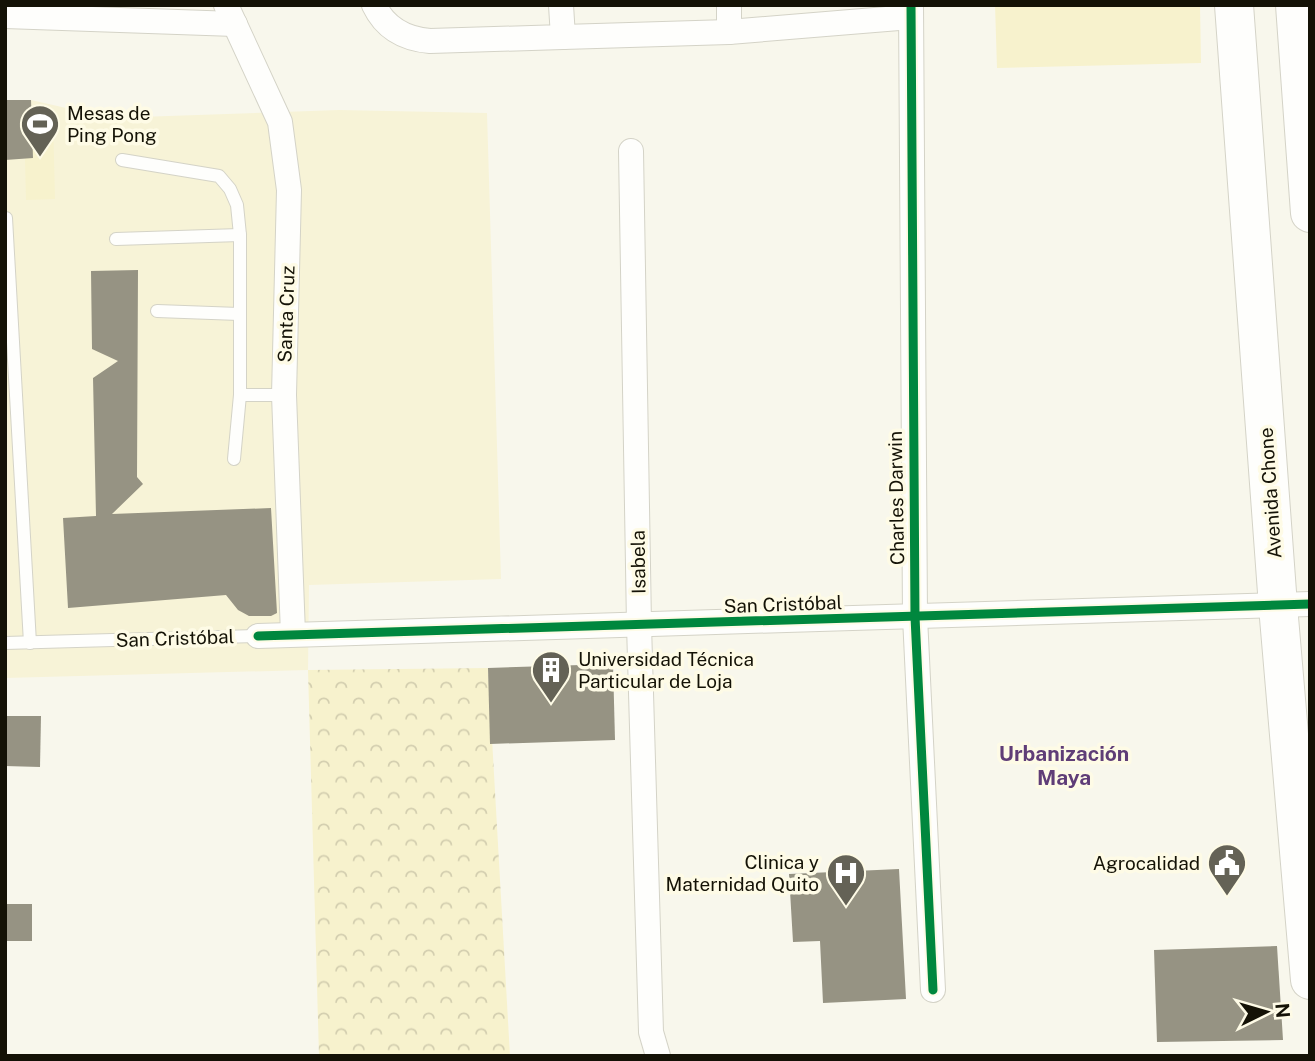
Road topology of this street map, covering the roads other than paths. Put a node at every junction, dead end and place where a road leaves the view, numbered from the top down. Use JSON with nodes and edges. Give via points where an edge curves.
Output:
{"nodes":[{"id":1,"x":374,"y":5,"type":"edge"},
{"id":2,"x":561,"y":5,"type":"edge"},
{"id":3,"x":729,"y":5,"type":"edge"},
{"id":4,"x":1234,"y":5,"type":"edge"},
{"id":5,"x":1295,"y":5,"type":"edge"},
{"id":6,"x":911,"y":11,"type":"edge"},
{"id":7,"x":231,"y":15,"type":"edge"},
{"id":8,"x":5,"y":16,"type":"edge"},
{"id":9,"x":729,"y":32,"type":"junction"},
{"id":10,"x":563,"y":37,"type":"junction"},
{"id":11,"x":631,"y":151,"type":"dead end"},
{"id":12,"x":122,"y":160,"type":"dead end"},
{"id":13,"x":1310,"y":213,"type":"edge"},
{"id":14,"x":6,"y":218,"type":"edge"},
{"id":15,"x":240,"y":235,"type":"junction"},
{"id":16,"x":116,"y":239,"type":"dead end"},
{"id":17,"x":158,"y":311,"type":"dead end"},
{"id":18,"x":239,"y":314,"type":"junction"},
{"id":19,"x":240,"y":395,"type":"junction"},
{"id":20,"x":284,"y":395,"type":"junction"},
{"id":21,"x":234,"y":459,"type":"dead end"},
{"id":22,"x":1294,"y":605,"type":"edge"},
{"id":23,"x":915,"y":617,"type":"junction"},
{"id":24,"x":639,"y":625,"type":"junction"},
{"id":25,"x":293,"y":634,"type":"junction"},
{"id":26,"x":258,"y":636,"type":"joint"},
{"id":27,"x":5,"y":643,"type":"edge"},
{"id":28,"x":30,"y":643,"type":"junction"},
{"id":29,"x":1310,"y":980,"type":"edge"},
{"id":30,"x":933,"y":990,"type":"dead end"},
{"id":31,"x":658,"y":1056,"type":"edge"}],
"edges":[{"from":1,"to":10,"type":"street","via":[[381,19],[414,40]]},
{"from":2,"to":10,"type":"street"},
{"from":3,"to":9,"type":"street"},
{"from":4,"to":22,"type":"main road","name":"Avenida Chone"},
{"from":5,"to":13,"type":"main road"},
{"from":6,"to":9,"type":"street"},
{"from":6,"to":23,"type":"street","name":"Charles Darwin"},
{"from":7,"to":8,"type":"street"},
{"from":7,"to":20,"type":"street","name":"Santa Cruz","via":[[282,135],[289,190]]},
{"from":9,"to":10,"type":"street"},
{"from":11,"to":24,"type":"street","name":"Isabela"},
{"from":12,"to":15,"type":"lane","via":[[219,176],[237,205]]},
{"from":14,"to":28,"type":"lane"},
{"from":15,"to":16,"type":"lane"},
{"from":15,"to":18,"type":"lane"},
{"from":17,"to":18,"type":"lane"},
{"from":18,"to":19,"type":"lane"},
{"from":19,"to":20,"type":"lane"},
{"from":19,"to":21,"type":"lane"},
{"from":20,"to":25,"type":"street","name":"Santa Cruz"},
{"from":22,"to":23,"type":"street","name":"San Cristóbal"},
{"from":22,"to":29,"type":"main road","name":"Avenida Chone"},
{"from":23,"to":24,"type":"street","name":"San Cristóbal"},
{"from":23,"to":30,"type":"street","name":"Charles Darwin"},
{"from":24,"to":25,"type":"street","name":"San Cristóbal"},
{"from":24,"to":31,"type":"street","name":"Isabela","via":[[651,1032]]},
{"from":25,"to":26,"type":"street","name":"San Cristóbal"},
{"from":26,"to":28,"type":"lane","name":"San Cristóbal"},
{"from":27,"to":28,"type":"lane","name":"San Cristóbal"}]}
